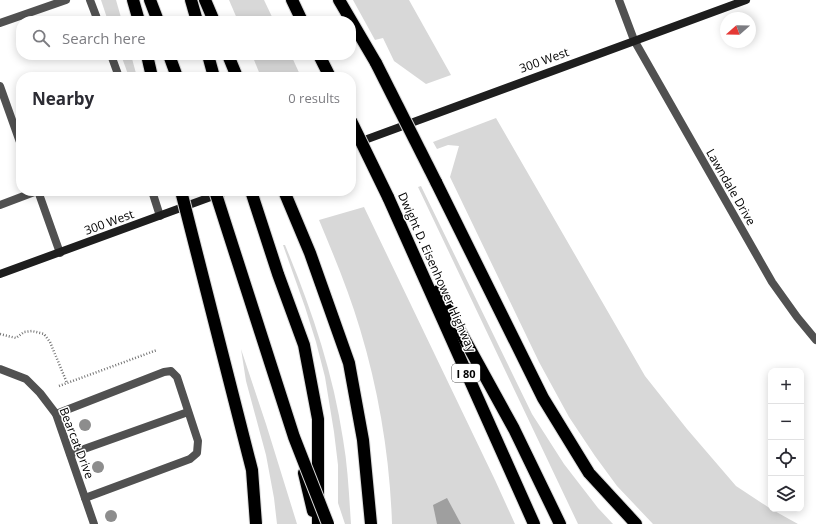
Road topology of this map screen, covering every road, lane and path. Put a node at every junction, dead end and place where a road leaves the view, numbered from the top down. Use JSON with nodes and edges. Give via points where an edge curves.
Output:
{"nodes":[{"id":1,"x":66,"y":0,"type":"edge"},
{"id":2,"x":90,"y":0,"type":"edge"},
{"id":3,"x":134,"y":0,"type":"edge"},
{"id":4,"x":150,"y":0,"type":"edge"},
{"id":5,"x":191,"y":0,"type":"edge"},
{"id":6,"x":205,"y":0,"type":"edge"},
{"id":7,"x":292,"y":0,"type":"edge"},
{"id":8,"x":340,"y":0,"type":"edge"},
{"id":9,"x":619,"y":0,"type":"edge"},
{"id":10,"x":746,"y":0,"type":"edge"},
{"id":11,"x":20,"y":16,"type":"edge"},
{"id":12,"x":96,"y":16,"type":"edge"},
{"id":13,"x":138,"y":16,"type":"edge"},
{"id":14,"x":156,"y":16,"type":"edge"},
{"id":15,"x":196,"y":16,"type":"edge"},
{"id":16,"x":212,"y":16,"type":"edge"},
{"id":17,"x":300,"y":16,"type":"edge"},
{"id":18,"x":349,"y":16,"type":"edge"},
{"id":19,"x":16,"y":17,"type":"edge"},
{"id":20,"x":0,"y":23,"type":"edge"},
{"id":21,"x":356,"y":28,"type":"edge"},
{"id":22,"x":634,"y":40,"type":"junction"},
{"id":23,"x":113,"y":60,"type":"edge"},
{"id":24,"x":148,"y":60,"type":"edge"},
{"id":25,"x":172,"y":60,"type":"edge"},
{"id":26,"x":209,"y":60,"type":"edge"},
{"id":27,"x":230,"y":60,"type":"edge"},
{"id":28,"x":321,"y":60,"type":"edge"},
{"id":29,"x":117,"y":72,"type":"edge"},
{"id":30,"x":151,"y":72,"type":"edge"},
{"id":31,"x":175,"y":72,"type":"edge"},
{"id":32,"x":213,"y":72,"type":"edge"},
{"id":33,"x":235,"y":72,"type":"edge"},
{"id":34,"x":327,"y":72,"type":"edge"},
{"id":35,"x":0,"y":86,"type":"edge"},
{"id":36,"x":16,"y":131,"type":"edge"},
{"id":37,"x":356,"y":131,"type":"edge"},
{"id":38,"x":356,"y":143,"type":"edge"},
{"id":39,"x":24,"y":196,"type":"edge"},
{"id":40,"x":39,"y":196,"type":"edge"},
{"id":41,"x":154,"y":196,"type":"edge"},
{"id":42,"x":182,"y":196,"type":"edge"},
{"id":43,"x":214,"y":196,"type":"edge"},
{"id":44,"x":217,"y":196,"type":"edge"},
{"id":45,"x":253,"y":196,"type":"edge"},
{"id":46,"x":286,"y":196,"type":"edge"},
{"id":47,"x":0,"y":205,"type":"edge"},
{"id":48,"x":160,"y":216,"type":"junction"},
{"id":49,"x":400,"y":222,"type":"junction"},
{"id":50,"x":60,"y":253,"type":"junction"},
{"id":51,"x":0,"y":274,"type":"edge"},
{"id":52,"x":0,"y":334,"type":"edge"},
{"id":53,"x":816,"y":340,"type":"edge"},
{"id":54,"x":157,"y":350,"type":"dead end"},
{"id":55,"x":0,"y":369,"type":"edge"},
{"id":56,"x":67,"y":383,"type":"junction"},
{"id":57,"x":59,"y":386,"type":"dead end"},
{"id":58,"x":188,"y":412,"type":"junction"},
{"id":59,"x":56,"y":414,"type":"junction"},
{"id":60,"x":294,"y":437,"type":"junction"},
{"id":61,"x":70,"y":454,"type":"junction"},
{"id":62,"x":85,"y":498,"type":"junction"},
{"id":63,"x":94,"y":524,"type":"edge"},
{"id":64,"x":256,"y":524,"type":"edge"},
{"id":65,"x":318,"y":524,"type":"edge"},
{"id":66,"x":328,"y":524,"type":"edge"},
{"id":67,"x":371,"y":524,"type":"edge"},
{"id":68,"x":534,"y":524,"type":"edge"},
{"id":69,"x":560,"y":524,"type":"edge"},
{"id":70,"x":636,"y":524,"type":"edge"}],
"edges":[{"from":1,"to":11,"type":"street"},
{"from":2,"to":12,"type":"street"},
{"from":3,"to":13,"type":"highway"},
{"from":4,"to":14,"type":"highway"},
{"from":5,"to":15,"type":"highway"},
{"from":6,"to":16,"type":"highway"},
{"from":7,"to":17,"type":"highway"},
{"from":8,"to":18,"type":"highway","bridge":true},
{"from":9,"to":22,"type":"street","name":"Lawndale Drive"},
{"from":10,"to":22,"type":"main road","name":"300 West"},
{"from":19,"to":20,"type":"street"},
{"from":21,"to":70,"type":"highway","bridge":true,"via":[[376,63],[543,398],[589,472]]},
{"from":22,"to":38,"type":"main road","name":"300 West"},
{"from":22,"to":53,"type":"street","name":"Lawndale Drive","via":[[772,282]]},
{"from":23,"to":29,"type":"street"},
{"from":24,"to":30,"type":"highway"},
{"from":25,"to":31,"type":"highway"},
{"from":26,"to":32,"type":"highway"},
{"from":27,"to":33,"type":"highway"},
{"from":28,"to":34,"type":"highway"},
{"from":35,"to":36,"type":"street"},
{"from":37,"to":49,"type":"highway","name":"Dwight D. Eisenhower Highway","number":"I 80","bridge":true},
{"from":39,"to":47,"type":"street"},
{"from":40,"to":50,"type":"street"},
{"from":41,"to":48,"type":"street"},
{"from":42,"to":64,"type":"highway","bridge":true,"via":[[252,470]]},
{"from":43,"to":48,"type":"main road","name":"300 West"},
{"from":44,"to":60,"type":"highway","bridge":true},
{"from":45,"to":65,"type":"highway","bridge":true,"via":[[304,345],[318,419]]},
{"from":46,"to":67,"type":"highway","via":[[310,253],[349,363],[363,440]]},
{"from":48,"to":50,"type":"main road","name":"300 West"},
{"from":49,"to":68,"type":"highway","name":"Dwight D. Eisenhower Highway","number":"I 80"},
{"from":49,"to":69,"type":"highway","via":[[514,429]]},
{"from":50,"to":51,"type":"main road","name":"300 West"},
{"from":52,"to":56,"type":"path","via":[[16,338],[24,332],[44,334],[50,342]]},
{"from":54,"to":56,"type":"path"},
{"from":55,"to":59,"type":"street","name":"Bearcat Drive","via":[[26,379]]},
{"from":56,"to":57,"type":"path"},
{"from":58,"to":59,"type":"street","via":[[177,377],[171,371]]},
{"from":58,"to":61,"type":"street"},
{"from":58,"to":62,"type":"street","via":[[198,442],[197,453],[190,459]]},
{"from":59,"to":61,"type":"street","name":"Bearcat Drive"},
{"from":60,"to":65,"type":"highway","bridge":true},
{"from":60,"to":66,"type":"highway","bridge":true},
{"from":61,"to":62,"type":"street","name":"Bearcat Drive"},
{"from":62,"to":63,"type":"street","name":"Bearcat Drive"}]}
